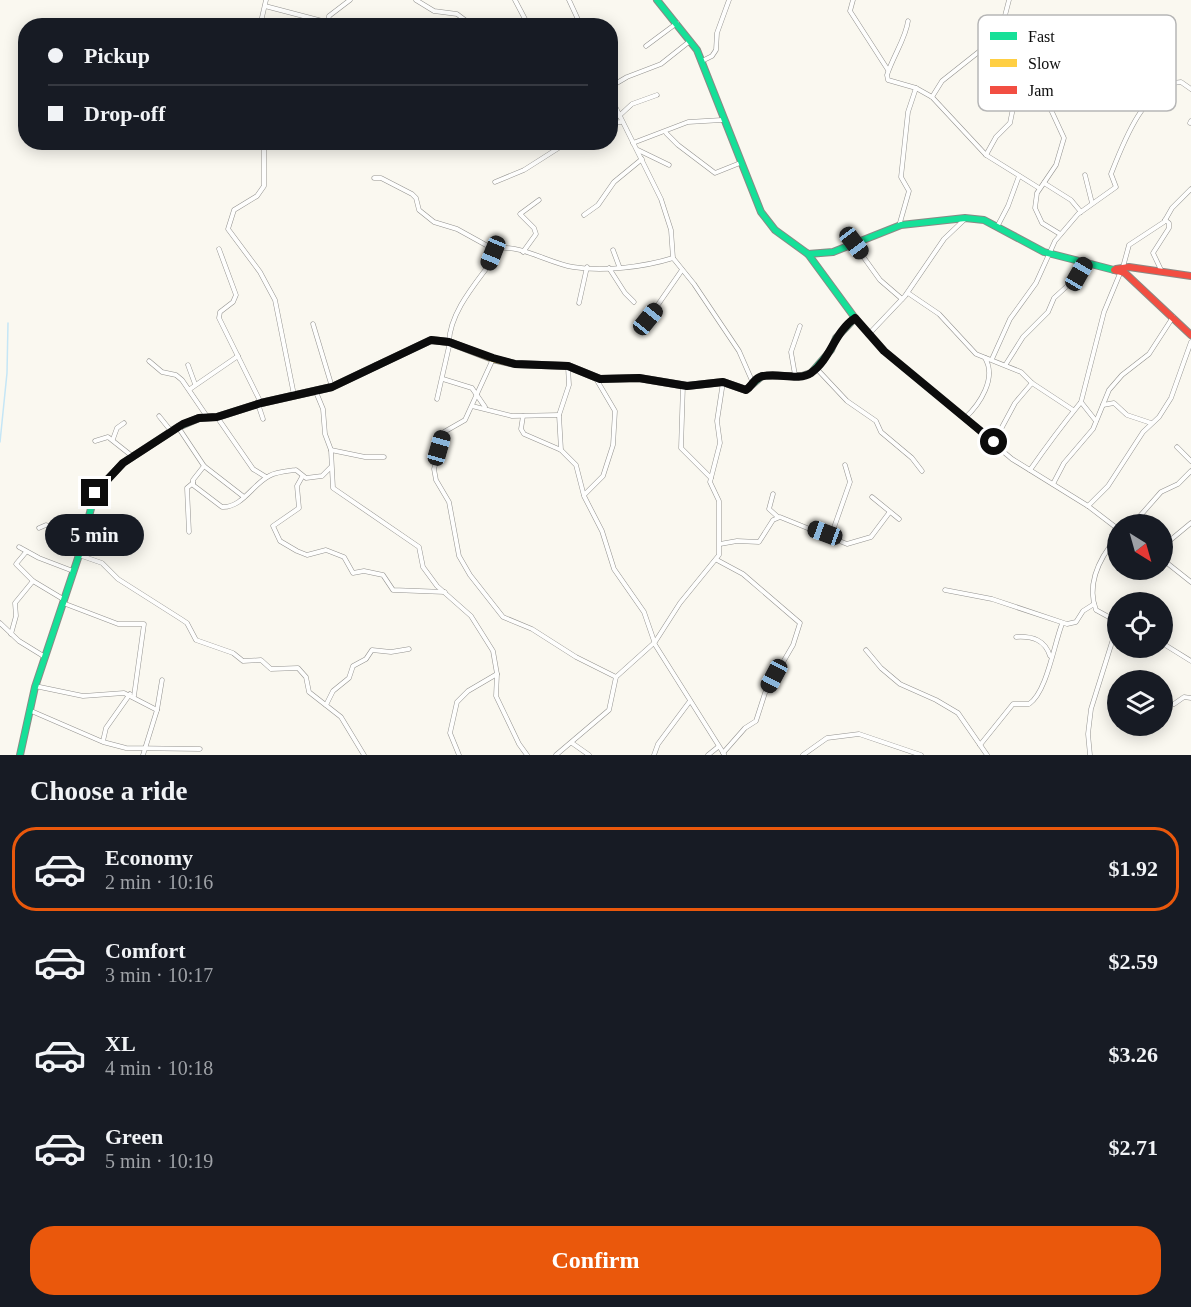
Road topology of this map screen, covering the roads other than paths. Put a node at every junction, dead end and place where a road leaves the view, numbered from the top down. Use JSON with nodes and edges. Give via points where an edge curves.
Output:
{"nodes":[{"id":1,"x":266,"y":0,"type":"edge"},
{"id":2,"x":350,"y":0,"type":"edge"},
{"id":3,"x":416,"y":0,"type":"edge"},
{"id":4,"x":515,"y":0,"type":"edge"},
{"id":5,"x":569,"y":0,"type":"edge"},
{"id":6,"x":657,"y":0,"type":"edge"},
{"id":7,"x":729,"y":0,"type":"edge"},
{"id":8,"x":854,"y":0,"type":"edge"},
{"id":9,"x":1009,"y":0,"type":"edge"},
{"id":10,"x":265,"y":6,"type":"junction"},
{"id":11,"x":1005,"y":15,"type":"edge"},
{"id":12,"x":262,"y":18,"type":"edge"},
{"id":13,"x":306,"y":18,"type":"edge"},
{"id":14,"x":328,"y":18,"type":"edge"},
{"id":15,"x":462,"y":18,"type":"edge"},
{"id":16,"x":524,"y":18,"type":"edge"},
{"id":17,"x":577,"y":18,"type":"edge"},
{"id":18,"x":908,"y":21,"type":"dead end"},
{"id":19,"x":678,"y":23,"type":"junction"},
{"id":20,"x":691,"y":41,"type":"junction"},
{"id":21,"x":646,"y":46,"type":"dead end"},
{"id":22,"x":978,"y":52,"type":"edge"},
{"id":23,"x":701,"y":61,"type":"junction"},
{"id":24,"x":889,"y":71,"type":"junction"},
{"id":25,"x":618,"y":82,"type":"edge"},
{"id":26,"x":1176,"y":83,"type":"edge"},
{"id":27,"x":916,"y":88,"type":"junction"},
{"id":28,"x":1191,"y":89,"type":"edge"},
{"id":29,"x":657,"y":95,"type":"dead end"},
{"id":30,"x":932,"y":97,"type":"junction"},
{"id":31,"x":1012,"y":111,"type":"edge"},
{"id":32,"x":1052,"y":111,"type":"edge"},
{"id":33,"x":1143,"y":111,"type":"edge"},
{"id":34,"x":619,"y":116,"type":"joint"},
{"id":35,"x":722,"y":120,"type":"junction"},
{"id":36,"x":618,"y":122,"type":"edge"},
{"id":37,"x":622,"y":122,"type":"junction"},
{"id":38,"x":665,"y":132,"type":"junction"},
{"id":39,"x":633,"y":142,"type":"junction"},
{"id":40,"x":264,"y":150,"type":"edge"},
{"id":41,"x":556,"y":150,"type":"edge"},
{"id":42,"x":638,"y":150,"type":"junction"},
{"id":43,"x":986,"y":155,"type":"junction"},
{"id":44,"x":642,"y":159,"type":"junction"},
{"id":45,"x":740,"y":163,"type":"junction"},
{"id":46,"x":669,"y":165,"type":"dead end"},
{"id":47,"x":1085,"y":175,"type":"dead end"},
{"id":48,"x":1019,"y":176,"type":"junction"},
{"id":49,"x":374,"y":178,"type":"dead end"},
{"id":50,"x":495,"y":182,"type":"dead end"},
{"id":51,"x":1044,"y":183,"type":"junction"},
{"id":52,"x":1039,"y":188,"type":"junction"},
{"id":53,"x":1191,"y":189,"type":"edge"},
{"id":54,"x":539,"y":200,"type":"dead end"},
{"id":55,"x":1092,"y":203,"type":"junction"},
{"id":56,"x":1081,"y":212,"type":"junction"},
{"id":57,"x":584,"y":215,"type":"dead end"},
{"id":58,"x":965,"y":218,"type":"junction"},
{"id":59,"x":1165,"y":220,"type":"junction"},
{"id":60,"x":899,"y":226,"type":"junction"},
{"id":61,"x":996,"y":227,"type":"junction"},
{"id":62,"x":1060,"y":234,"type":"junction"},
{"id":63,"x":854,"y":243,"type":"junction"},
{"id":64,"x":219,"y":249,"type":"dead end"},
{"id":65,"x":495,"y":250,"type":"junction"},
{"id":66,"x":613,"y":250,"type":"dead end"},
{"id":67,"x":523,"y":252,"type":"junction"},
{"id":68,"x":808,"y":254,"type":"junction"},
{"id":69,"x":1049,"y":254,"type":"junction"},
{"id":70,"x":673,"y":258,"type":"junction"},
{"id":71,"x":1086,"y":263,"type":"junction"},
{"id":72,"x":619,"y":266,"type":"junction"},
{"id":73,"x":587,"y":267,"type":"junction"},
{"id":74,"x":609,"y":268,"type":"junction"},
{"id":75,"x":1120,"y":269,"type":"junction"},
{"id":76,"x":682,"y":270,"type":"junction"},
{"id":77,"x":1162,"y":272,"type":"junction"},
{"id":78,"x":1191,"y":276,"type":"edge"},
{"id":79,"x":908,"y":293,"type":"junction"},
{"id":80,"x":902,"y":299,"type":"junction"},
{"id":81,"x":634,"y":302,"type":"dead end"},
{"id":82,"x":579,"y":303,"type":"dead end"},
{"id":83,"x":1174,"y":317,"type":"junction"},
{"id":84,"x":855,"y":318,"type":"junction"},
{"id":85,"x":648,"y":319,"type":"dead end"},
{"id":86,"x":313,"y":324,"type":"dead end"},
{"id":87,"x":800,"y":326,"type":"dead end"},
{"id":88,"x":868,"y":335,"type":"junction"},
{"id":89,"x":1191,"y":335,"type":"edge"},
{"id":90,"x":449,"y":342,"type":"junction"},
{"id":91,"x":1191,"y":342,"type":"edge"},
{"id":92,"x":235,"y":347,"type":"junction"},
{"id":93,"x":238,"y":356,"type":"junction"},
{"id":94,"x":985,"y":357,"type":"junction"},
{"id":95,"x":493,"y":358,"type":"junction"},
{"id":96,"x":233,"y":359,"type":"junction"},
{"id":97,"x":992,"y":359,"type":"junction"},
{"id":98,"x":149,"y":361,"type":"dead end"},
{"id":99,"x":1006,"y":364,"type":"junction"},
{"id":100,"x":188,"y":365,"type":"dead end"},
{"id":101,"x":568,"y":366,"type":"junction"},
{"id":102,"x":816,"y":368,"type":"junction"},
{"id":103,"x":795,"y":375,"type":"junction"},
{"id":104,"x":595,"y":377,"type":"junction"},
{"id":105,"x":443,"y":379,"type":"junction"},
{"id":106,"x":723,"y":382,"type":"junction"},
{"id":107,"x":753,"y":383,"type":"junction"},
{"id":108,"x":1032,"y":383,"type":"junction"},
{"id":109,"x":195,"y":384,"type":"junction"},
{"id":110,"x":683,"y":385,"type":"junction"},
{"id":111,"x":332,"y":387,"type":"junction"},
{"id":112,"x":190,"y":390,"type":"junction"},
{"id":113,"x":316,"y":392,"type":"junction"},
{"id":114,"x":477,"y":393,"type":"junction"},
{"id":115,"x":294,"y":395,"type":"junction"},
{"id":116,"x":437,"y":399,"type":"dead end"},
{"id":117,"x":1081,"y":402,"type":"junction"},
{"id":118,"x":260,"y":403,"type":"junction"},
{"id":119,"x":472,"y":406,"type":"junction"},
{"id":120,"x":1102,"y":406,"type":"junction"},
{"id":121,"x":484,"y":407,"type":"junction"},
{"id":122,"x":1073,"y":410,"type":"junction"},
{"id":123,"x":559,"y":414,"type":"junction"},
{"id":124,"x":159,"y":416,"type":"dead end"},
{"id":125,"x":523,"y":416,"type":"junction"},
{"id":126,"x":217,"y":417,"type":"junction"},
{"id":127,"x":208,"y":418,"type":"junction"},
{"id":128,"x":263,"y":418,"type":"dead end"},
{"id":129,"x":965,"y":418,"type":"junction"},
{"id":130,"x":1097,"y":421,"type":"junction"},
{"id":131,"x":124,"y":423,"type":"dead end"},
{"id":132,"x":1152,"y":423,"type":"junction"},
{"id":133,"x":178,"y":427,"type":"junction"},
{"id":134,"x":171,"y":431,"type":"junction"},
{"id":135,"x":113,"y":440,"type":"junction"},
{"id":136,"x":95,"y":441,"type":"dead end"},
{"id":137,"x":994,"y":442,"type":"junction"},
{"id":138,"x":1177,"y":447,"type":"dead end"},
{"id":139,"x":331,"y":450,"type":"junction"},
{"id":140,"x":561,"y":450,"type":"junction"},
{"id":141,"x":132,"y":456,"type":"junction"},
{"id":142,"x":384,"y":457,"type":"dead end"},
{"id":143,"x":1191,"y":461,"type":"edge"},
{"id":144,"x":845,"y":465,"type":"dead end"},
{"id":145,"x":204,"y":466,"type":"junction"},
{"id":146,"x":332,"y":466,"type":"junction"},
{"id":147,"x":1030,"y":470,"type":"junction"},
{"id":148,"x":922,"y":471,"type":"dead end"},
{"id":149,"x":1191,"y":471,"type":"edge"},
{"id":150,"x":266,"y":477,"type":"junction"},
{"id":151,"x":302,"y":477,"type":"junction"},
{"id":152,"x":711,"y":478,"type":"junction"},
{"id":153,"x":193,"y":483,"type":"junction"},
{"id":154,"x":1053,"y":484,"type":"junction"},
{"id":155,"x":773,"y":494,"type":"dead end"},
{"id":156,"x":584,"y":496,"type":"junction"},
{"id":157,"x":244,"y":497,"type":"junction"},
{"id":158,"x":872,"y":497,"type":"dead end"},
{"id":159,"x":1088,"y":506,"type":"junction"},
{"id":160,"x":889,"y":513,"type":"junction"},
{"id":161,"x":1142,"y":514,"type":"edge"},
{"id":162,"x":778,"y":517,"type":"junction"},
{"id":163,"x":899,"y":519,"type":"dead end"},
{"id":164,"x":1107,"y":521,"type":"edge"},
{"id":165,"x":1191,"y":523,"type":"edge"},
{"id":166,"x":39,"y":528,"type":"dead end"},
{"id":167,"x":189,"y":532,"type":"dead end"},
{"id":168,"x":831,"y":536,"type":"junction"},
{"id":169,"x":1173,"y":538,"type":"edge"},
{"id":170,"x":720,"y":544,"type":"junction"},
{"id":171,"x":19,"y":547,"type":"dead end"},
{"id":172,"x":27,"y":552,"type":"junction"},
{"id":173,"x":1107,"y":554,"type":"edge"},
{"id":174,"x":79,"y":556,"type":"junction"},
{"id":175,"x":717,"y":560,"type":"junction"},
{"id":176,"x":1173,"y":568,"type":"edge"},
{"id":177,"x":73,"y":571,"type":"junction"},
{"id":178,"x":33,"y":581,"type":"junction"},
{"id":179,"x":1191,"y":582,"type":"edge"},
{"id":180,"x":945,"y":590,"type":"dead end"},
{"id":181,"x":445,"y":592,"type":"junction"},
{"id":182,"x":63,"y":601,"type":"junction"},
{"id":183,"x":1094,"y":604,"type":"junction"},
{"id":184,"x":1107,"y":617,"type":"edge"},
{"id":185,"x":0,"y":622,"type":"edge"},
{"id":186,"x":1062,"y":624,"type":"junction"},
{"id":187,"x":11,"y":634,"type":"junction"},
{"id":188,"x":1016,"y":637,"type":"dead end"},
{"id":189,"x":654,"y":642,"type":"junction"},
{"id":190,"x":409,"y":649,"type":"dead end"},
{"id":191,"x":866,"y":650,"type":"dead end"},
{"id":192,"x":1173,"y":650,"type":"edge"},
{"id":193,"x":1050,"y":656,"type":"junction"},
{"id":194,"x":46,"y":658,"type":"junction"},
{"id":195,"x":1107,"y":658,"type":"edge"},
{"id":196,"x":1191,"y":661,"type":"edge"},
{"id":197,"x":497,"y":674,"type":"junction"},
{"id":198,"x":616,"y":677,"type":"junction"},
{"id":199,"x":162,"y":680,"type":"dead end"},
{"id":200,"x":35,"y":686,"type":"junction"},
{"id":201,"x":132,"y":695,"type":"junction"},
{"id":202,"x":1191,"y":698,"type":"edge"},
{"id":203,"x":690,"y":701,"type":"junction"},
{"id":204,"x":1174,"y":704,"type":"dead end"},
{"id":205,"x":326,"y":705,"type":"junction"},
{"id":206,"x":29,"y":710,"type":"junction"},
{"id":207,"x":157,"y":710,"type":"junction"},
{"id":208,"x":103,"y":742,"type":"junction"},
{"id":209,"x":572,"y":743,"type":"junction"},
{"id":210,"x":980,"y":745,"type":"junction"},
{"id":211,"x":718,"y":747,"type":"junction"},
{"id":212,"x":200,"y":748,"type":"dead end"},
{"id":213,"x":143,"y":752,"type":"edge"},
{"id":214,"x":723,"y":754,"type":"edge"},
{"id":215,"x":20,"y":755,"type":"edge"},
{"id":216,"x":364,"y":755,"type":"edge"},
{"id":217,"x":459,"y":755,"type":"edge"},
{"id":218,"x":527,"y":755,"type":"edge"},
{"id":219,"x":556,"y":755,"type":"edge"},
{"id":220,"x":589,"y":755,"type":"edge"},
{"id":221,"x":654,"y":755,"type":"edge"},
{"id":222,"x":708,"y":755,"type":"edge"},
{"id":223,"x":803,"y":755,"type":"edge"},
{"id":224,"x":921,"y":755,"type":"edge"},
{"id":225,"x":987,"y":755,"type":"edge"},
{"id":226,"x":1090,"y":755,"type":"edge"}],
"edges":[{"from":1,"to":10,"type":"street"},
{"from":2,"to":14,"type":"street"},
{"from":3,"to":15,"type":"street","via":[[434,11]]},
{"from":4,"to":16,"type":"street"},
{"from":5,"to":17,"type":"street"},
{"from":6,"to":19,"type":"street"},
{"from":7,"to":23,"type":"street","via":[[717,33],[715,54]]},
{"from":8,"to":24,"type":"street","via":[[850,11]]},
{"from":9,"to":11,"type":"street"},
{"from":10,"to":12,"type":"street"},
{"from":10,"to":13,"type":"street"},
{"from":18,"to":24,"type":"street"},
{"from":19,"to":20,"type":"street"},
{"from":19,"to":21,"type":"street"},
{"from":20,"to":23,"type":"street"},
{"from":20,"to":25,"type":"street","via":[[661,63]]},
{"from":22,"to":30,"type":"street","via":[[942,81]]},
{"from":23,"to":35,"type":"street"},
{"from":24,"to":27,"type":"street","via":[[890,82]]},
{"from":26,"to":28,"type":"street"},
{"from":27,"to":30,"type":"street"},
{"from":27,"to":60,"type":"street","via":[[908,112],[901,177],[909,191]]},
{"from":29,"to":34,"type":"street","via":[[632,104]]},
{"from":30,"to":43,"type":"street"},
{"from":31,"to":43,"type":"street","via":[[1010,123]]},
{"from":32,"to":51,"type":"street","via":[[1064,138],[1056,165]]},
{"from":33,"to":55,"type":"street","via":[[1120,149],[1111,174],[1116,187]]},
{"from":34,"to":37,"type":"street"},
{"from":35,"to":38,"type":"street","via":[[688,122]]},
{"from":35,"to":45,"type":"street"},
{"from":36,"to":37,"type":"street"},
{"from":37,"to":39,"type":"street"},
{"from":38,"to":39,"type":"street"},
{"from":38,"to":45,"type":"street","via":[[715,173]]},
{"from":39,"to":42,"type":"street"},
{"from":40,"to":115,"type":"street","via":[[264,186],[257,196],[234,210],[228,229],[275,300]]},
{"from":41,"to":50,"type":"street","via":[[525,170]]},
{"from":42,"to":44,"type":"street"},
{"from":42,"to":46,"type":"street"},
{"from":43,"to":48,"type":"street"},
{"from":44,"to":57,"type":"street"},
{"from":44,"to":70,"type":"street","via":[[666,214]]},
{"from":45,"to":68,"type":"street","via":[[767,221]]},
{"from":47,"to":55,"type":"street"},
{"from":48,"to":52,"type":"street"},
{"from":48,"to":61,"type":"street"},
{"from":49,"to":65,"type":"street","via":[[414,196],[419,210],[434,222]]},
{"from":51,"to":52,"type":"street"},
{"from":51,"to":56,"type":"street","via":[[1071,200]]},
{"from":52,"to":62,"type":"street","via":[[1036,213],[1045,225]]},
{"from":53,"to":59,"type":"street"},
{"from":54,"to":67,"type":"street","via":[[520,214],[536,234]]},
{"from":55,"to":56,"type":"street"},
{"from":56,"to":62,"type":"street"},
{"from":58,"to":60,"type":"street"},
{"from":58,"to":61,"type":"street","via":[[984,220]]},
{"from":58,"to":79,"type":"street","via":[[944,239]]},
{"from":59,"to":75,"type":"street","via":[[1129,245]]},
{"from":59,"to":77,"type":"street","via":[[1169,228],[1153,254]]},
{"from":60,"to":63,"type":"street"},
{"from":61,"to":69,"type":"street"},
{"from":62,"to":69,"type":"street"},
{"from":63,"to":68,"type":"street","via":[[833,252]]},
{"from":63,"to":80,"type":"street","via":[[880,280]]},
{"from":64,"to":92,"type":"street","via":[[236,295],[219,316]]},
{"from":65,"to":67,"type":"street"},
{"from":65,"to":90,"type":"street","via":[[458,313]]},
{"from":66,"to":72,"type":"street"},
{"from":67,"to":73,"type":"street","via":[[573,267]]},
{"from":68,"to":84,"type":"street"},
{"from":69,"to":71,"type":"street"},
{"from":69,"to":97,"type":"street","via":[[1036,283],[1010,319]]},
{"from":70,"to":72,"type":"street","via":[[656,264]]},
{"from":70,"to":76,"type":"street"},
{"from":71,"to":75,"type":"street"},
{"from":71,"to":99,"type":"street","via":[[1023,337]]},
{"from":72,"to":74,"type":"street"},
{"from":73,"to":74,"type":"street"},
{"from":73,"to":82,"type":"street"},
{"from":74,"to":81,"type":"street"},
{"from":75,"to":77,"type":"street"},
{"from":75,"to":83,"type":"street"},
{"from":75,"to":117,"type":"street","via":[[1104,312]]},
{"from":76,"to":85,"type":"street"},
{"from":76,"to":107,"type":"street","via":[[739,351]]},
{"from":77,"to":78,"type":"street"},
{"from":79,"to":80,"type":"street"},
{"from":79,"to":94,"type":"street","via":[[934,310],[976,354]]},
{"from":80,"to":88,"type":"street"},
{"from":83,"to":89,"type":"street"},
{"from":83,"to":120,"type":"street","via":[[1149,354],[1109,390]]},
{"from":84,"to":88,"type":"street"},
{"from":84,"to":102,"type":"street"},
{"from":86,"to":111,"type":"street"},
{"from":87,"to":103,"type":"street","via":[[791,352]]},
{"from":88,"to":129,"type":"street"},
{"from":90,"to":95,"type":"street"},
{"from":90,"to":105,"type":"street"},
{"from":90,"to":111,"type":"street","via":[[427,341]]},
{"from":91,"to":132,"type":"street","via":[[1171,398]]},
{"from":92,"to":93,"type":"street"},
{"from":92,"to":96,"type":"street"},
{"from":93,"to":96,"type":"street"},
{"from":93,"to":118,"type":"street"},
{"from":94,"to":97,"type":"street"},
{"from":94,"to":129,"type":"street","via":[[986,390],[978,406]]},
{"from":95,"to":101,"type":"street","via":[[515,364]]},
{"from":95,"to":114,"type":"street"},
{"from":96,"to":109,"type":"street"},
{"from":97,"to":99,"type":"street"},
{"from":98,"to":112,"type":"street","via":[[162,372],[179,376]]},
{"from":99,"to":108,"type":"street"},
{"from":100,"to":109,"type":"street"},
{"from":101,"to":104,"type":"street"},
{"from":101,"to":123,"type":"street","via":[[569,385]]},
{"from":102,"to":103,"type":"street","via":[[805,376]]},
{"from":102,"to":148,"type":"street","via":[[847,401],[876,421],[880,431],[911,456]]},
{"from":103,"to":107,"type":"street","via":[[762,376]]},
{"from":104,"to":110,"type":"street"},
{"from":104,"to":156,"type":"street","via":[[614,407],[613,445],[603,476]]},
{"from":105,"to":114,"type":"street"},
{"from":105,"to":116,"type":"street"},
{"from":106,"to":107,"type":"street","via":[[746,390]]},
{"from":106,"to":110,"type":"street"},
{"from":106,"to":152,"type":"street","via":[[717,421],[720,443]]},
{"from":108,"to":122,"type":"street"},
{"from":108,"to":137,"type":"street","via":[[1015,403]]},
{"from":109,"to":112,"type":"street"},
{"from":110,"to":152,"type":"street","via":[[680,446]]},
{"from":111,"to":113,"type":"street"},
{"from":112,"to":127,"type":"street"},
{"from":113,"to":115,"type":"street"},
{"from":113,"to":139,"type":"street"},
{"from":114,"to":119,"type":"street"},
{"from":114,"to":121,"type":"street"},
{"from":115,"to":118,"type":"street"},
{"from":117,"to":122,"type":"street"},
{"from":117,"to":130,"type":"street"},
{"from":118,"to":126,"type":"street"},
{"from":118,"to":128,"type":"street"},
{"from":119,"to":121,"type":"street"},
{"from":119,"to":198,"type":"street","via":[[462,422],[444,432],[434,465],[436,480],[449,502],[463,564],[504,617]]},
{"from":120,"to":130,"type":"street"},
{"from":120,"to":132,"type":"street","via":[[1114,403],[1127,415]]},
{"from":121,"to":125,"type":"street"},
{"from":122,"to":147,"type":"street"},
{"from":123,"to":125,"type":"street"},
{"from":123,"to":140,"type":"street"},
{"from":124,"to":134,"type":"street"},
{"from":125,"to":140,"type":"street","via":[[522,433]]},
{"from":126,"to":127,"type":"street"},
{"from":126,"to":150,"type":"street","via":[[255,472]]},
{"from":127,"to":133,"type":"street"},
{"from":129,"to":137,"type":"street"},
{"from":130,"to":154,"type":"street","via":[[1064,463]]},
{"from":131,"to":135,"type":"street","via":[[117,428]]},
{"from":132,"to":159,"type":"street","via":[[1138,437],[1108,486]]},
{"from":133,"to":134,"type":"street"},
{"from":133,"to":145,"type":"street"},
{"from":134,"to":141,"type":"street"},
{"from":135,"to":136,"type":"street","via":[[105,436]]},
{"from":135,"to":141,"type":"street"},
{"from":137,"to":147,"type":"street"},
{"from":138,"to":143,"type":"street"},
{"from":139,"to":142,"type":"street"},
{"from":139,"to":146,"type":"street"},
{"from":140,"to":156,"type":"street","via":[[576,465]]},
{"from":141,"to":174,"type":"street","via":[[95,493]]},
{"from":144,"to":168,"type":"street","via":[[850,482]]},
{"from":145,"to":153,"type":"street"},
{"from":145,"to":157,"type":"street"},
{"from":146,"to":151,"type":"street","via":[[322,476]]},
{"from":146,"to":181,"type":"street","via":[[335,490],[419,548],[423,567]]},
{"from":147,"to":154,"type":"street"},
{"from":149,"to":161,"type":"street","via":[[1178,484],[1161,492]]},
{"from":150,"to":151,"type":"street","via":[[296,470]]},
{"from":150,"to":157,"type":"street"},
{"from":151,"to":181,"type":"street","via":[[297,486],[299,508],[273,526],[280,541],[303,554],[326,550],[344,557],[353,573],[383,575],[393,590]]},
{"from":152,"to":170,"type":"street","via":[[719,501]]},
{"from":153,"to":157,"type":"street","via":[[222,507]]},
{"from":153,"to":167,"type":"street","via":[[187,489]]},
{"from":154,"to":159,"type":"street"},
{"from":155,"to":162,"type":"street","via":[[769,508]]},
{"from":156,"to":189,"type":"street","via":[[602,531],[618,577],[644,612]]},
{"from":158,"to":160,"type":"street"},
{"from":159,"to":164,"type":"street"},
{"from":160,"to":163,"type":"street"},
{"from":160,"to":168,"type":"street","via":[[866,540],[847,544]]},
{"from":162,"to":168,"type":"street"},
{"from":162,"to":170,"type":"street","via":[[759,542]]},
{"from":165,"to":169,"type":"street"},
{"from":166,"to":174,"type":"street","via":[[53,528]]},
{"from":170,"to":175,"type":"street"},
{"from":171,"to":172,"type":"street"},
{"from":172,"to":177,"type":"street"},
{"from":172,"to":178,"type":"street","via":[[16,564]]},
{"from":173,"to":183,"type":"street","via":[[1094,575]]},
{"from":174,"to":177,"type":"street"},
{"from":174,"to":205,"type":"street","via":[[102,563],[118,579],[181,619],[196,640],[233,653],[243,661],[261,660],[271,669],[298,668],[306,677],[309,692]]},
{"from":175,"to":189,"type":"street","via":[[680,603]]},
{"from":175,"to":214,"type":"street","via":[[743,574],[800,623],[795,641],[765,693],[756,721]]},
{"from":176,"to":179,"type":"street"},
{"from":177,"to":182,"type":"street"},
{"from":178,"to":182,"type":"street"},
{"from":178,"to":187,"type":"street","via":[[15,603]]},
{"from":180,"to":186,"type":"street","via":[[999,601]]},
{"from":181,"to":197,"type":"street","via":[[482,632],[493,651]]},
{"from":182,"to":194,"type":"street"},
{"from":182,"to":201,"type":"street","via":[[118,624],[144,624]]},
{"from":183,"to":184,"type":"street"},
{"from":183,"to":186,"type":"street","via":[[1076,622]]},
{"from":185,"to":187,"type":"street"},
{"from":186,"to":193,"type":"street"},
{"from":187,"to":194,"type":"street"},
{"from":188,"to":193,"type":"street","via":[[1044,643]]},
{"from":189,"to":198,"type":"street"},
{"from":189,"to":203,"type":"street"},
{"from":190,"to":205,"type":"street","via":[[372,650],[351,668],[349,678],[333,691]]},
{"from":191,"to":210,"type":"street","via":[[900,684],[954,710]]},
{"from":192,"to":196,"type":"street"},
{"from":193,"to":210,"type":"street","via":[[1044,682],[1033,701],[1013,704]]},
{"from":194,"to":200,"type":"street"},
{"from":195,"to":226,"type":"street","via":[[1091,709]]},
{"from":197,"to":217,"type":"street","via":[[468,691],[458,702],[450,733]]},
{"from":197,"to":218,"type":"street","via":[[496,696]]},
{"from":198,"to":209,"type":"street","via":[[609,710]]},
{"from":199,"to":207,"type":"street"},
{"from":200,"to":201,"type":"street","via":[[83,696],[108,692]]},
{"from":200,"to":206,"type":"street"},
{"from":201,"to":207,"type":"street"},
{"from":201,"to":208,"type":"street","via":[[106,728]]},
{"from":202,"to":204,"type":"street","via":[[1184,697]]},
{"from":203,"to":211,"type":"street"},
{"from":203,"to":221,"type":"street"},
{"from":205,"to":216,"type":"street","via":[[345,723]]},
{"from":206,"to":208,"type":"street"},
{"from":206,"to":215,"type":"street"},
{"from":207,"to":213,"type":"street"},
{"from":208,"to":213,"type":"street"},
{"from":209,"to":219,"type":"street"},
{"from":209,"to":220,"type":"street"},
{"from":210,"to":225,"type":"street"},
{"from":211,"to":214,"type":"street"},
{"from":211,"to":222,"type":"street"},
{"from":212,"to":213,"type":"street","via":[[160,747]]},
{"from":223,"to":224,"type":"street","via":[[827,738],[859,734]]}]}
